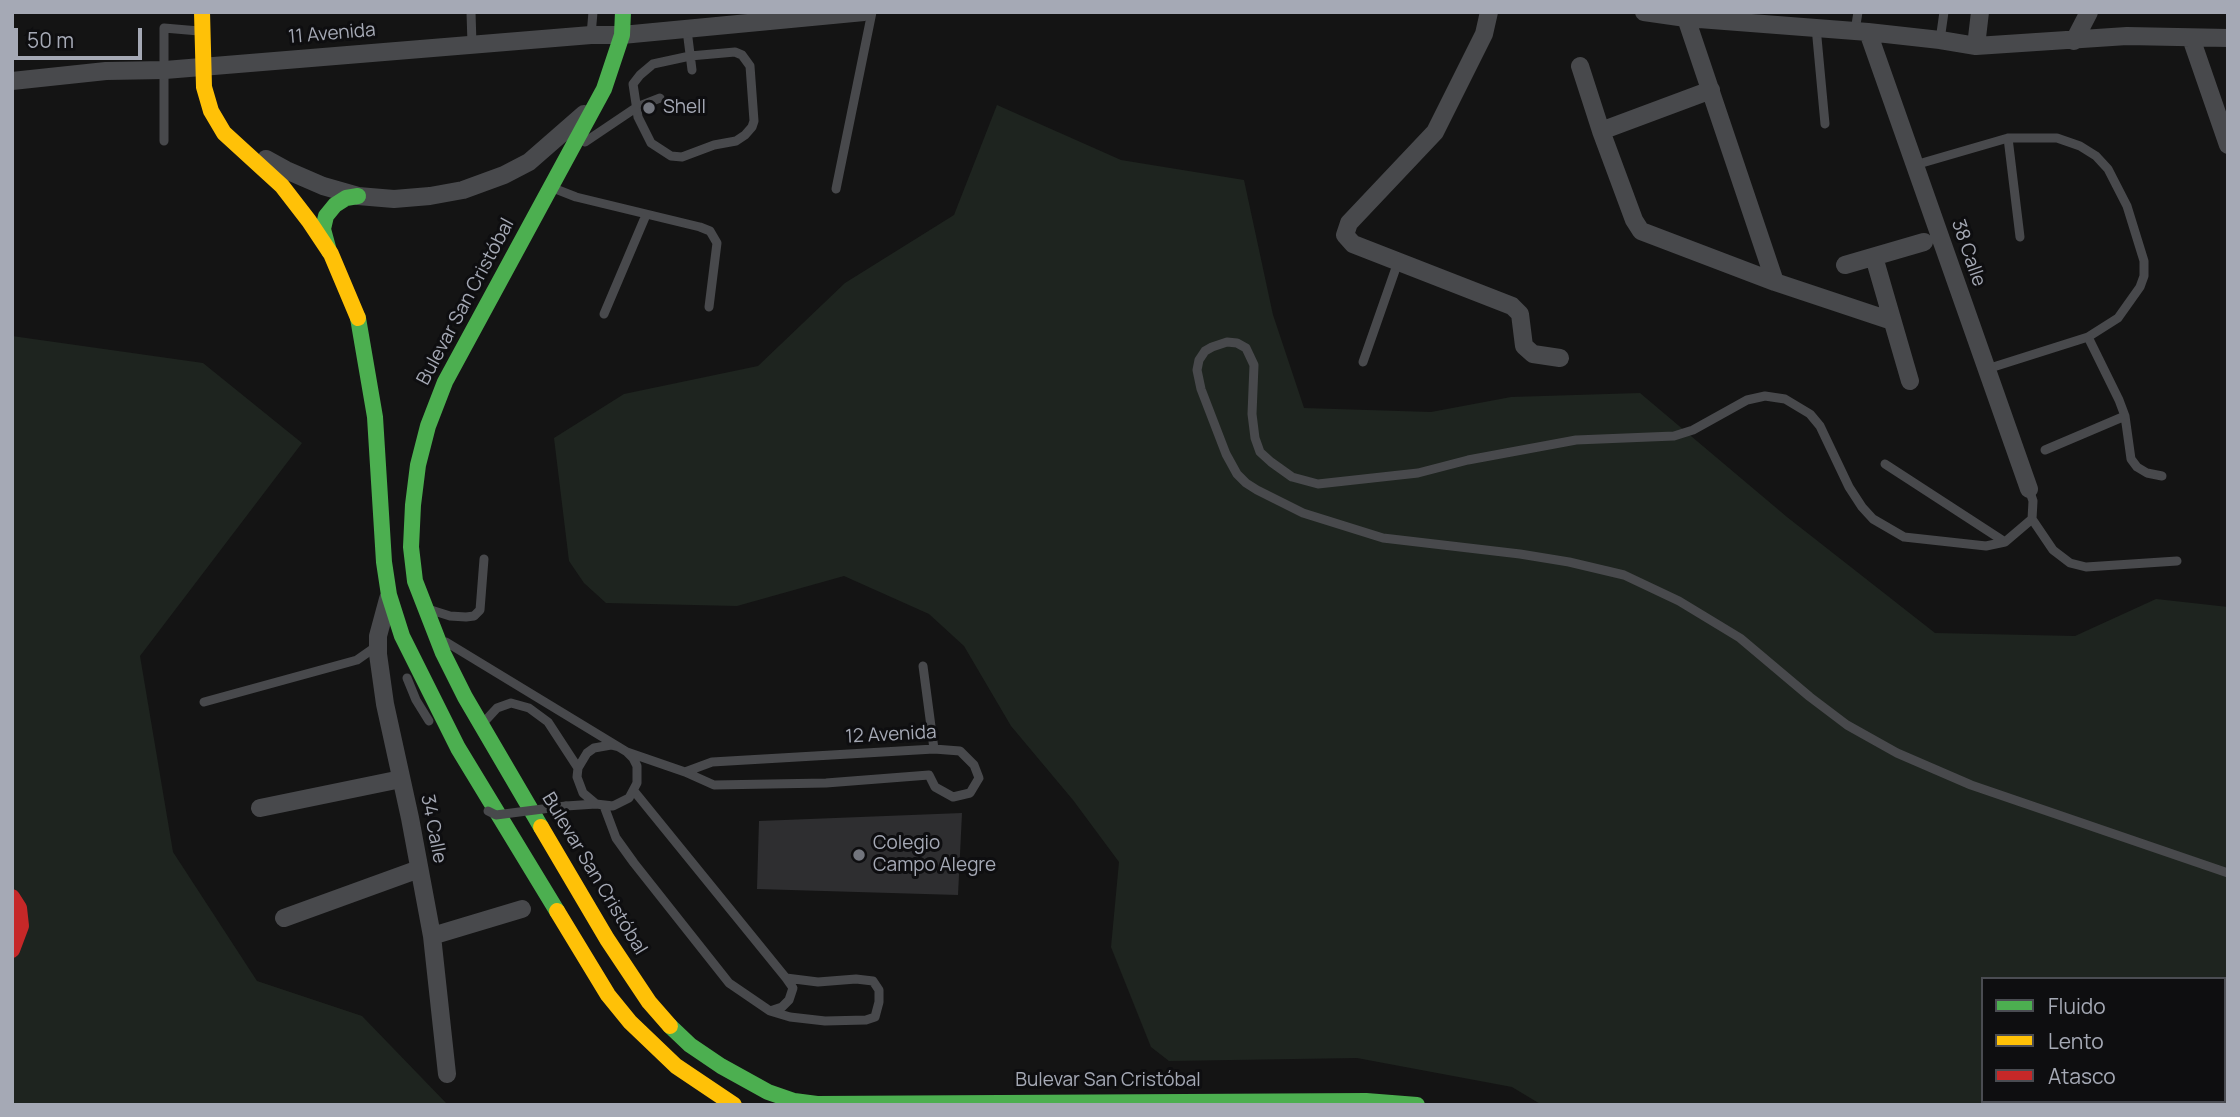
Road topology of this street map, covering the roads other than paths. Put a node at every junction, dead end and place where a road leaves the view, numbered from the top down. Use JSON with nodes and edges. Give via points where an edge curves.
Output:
{"nodes":[{"id":1,"x":471,"y":12,"type":"edge"},
{"id":2,"x":593,"y":12,"type":"edge"},
{"id":3,"x":623,"y":12,"type":"edge"},
{"id":4,"x":864,"y":12,"type":"edge"},
{"id":5,"x":872,"y":12,"type":"edge"},
{"id":6,"x":1489,"y":12,"type":"edge"},
{"id":7,"x":1644,"y":12,"type":"edge"},
{"id":8,"x":1858,"y":12,"type":"edge"},
{"id":9,"x":1944,"y":12,"type":"edge"},
{"id":10,"x":1980,"y":12,"type":"edge"},
{"id":11,"x":2089,"y":12,"type":"edge"},
{"id":12,"x":1686,"y":18,"type":"junction"},
{"id":13,"x":1771,"y":18,"type":"edge"},
{"id":14,"x":202,"y":19,"type":"edge"},
{"id":15,"x":1816,"y":27,"type":"junction"},
{"id":16,"x":687,"y":30,"type":"junction"},
{"id":17,"x":1862,"y":31,"type":"junction"},
{"id":18,"x":591,"y":34,"type":"junction"},
{"id":19,"x":622,"y":36,"type":"junction"},
{"id":20,"x":2190,"y":38,"type":"junction"},
{"id":21,"x":2228,"y":38,"type":"edge"},
{"id":22,"x":1940,"y":40,"type":"junction"},
{"id":23,"x":2074,"y":41,"type":"junction"},
{"id":24,"x":472,"y":44,"type":"junction"},
{"id":25,"x":1976,"y":46,"type":"junction"},
{"id":26,"x":690,"y":56,"type":"junction"},
{"id":27,"x":203,"y":65,"type":"junction"},
{"id":28,"x":1580,"y":66,"type":"dead end"},
{"id":29,"x":164,"y":70,"type":"junction"},
{"id":30,"x":692,"y":70,"type":"dead end"},
{"id":31,"x":12,"y":81,"type":"edge"},
{"id":32,"x":1711,"y":90,"type":"junction"},
{"id":33,"x":660,"y":98,"type":"dead end"},
{"id":34,"x":593,"y":105,"type":"junction"},
{"id":35,"x":637,"y":107,"type":"junction"},
{"id":36,"x":1825,"y":124,"type":"dead end"},
{"id":37,"x":1601,"y":131,"type":"junction"},
{"id":38,"x":225,"y":133,"type":"junction"},
{"id":39,"x":2008,"y":138,"type":"junction"},
{"id":40,"x":2227,"y":140,"type":"edge"},
{"id":41,"x":164,"y":141,"type":"dead end"},
{"id":42,"x":574,"y":146,"type":"junction"},
{"id":43,"x":1915,"y":165,"type":"junction"},
{"id":44,"x":551,"y":188,"type":"junction"},
{"id":45,"x":836,"y":189,"type":"dead end"},
{"id":46,"x":358,"y":196,"type":"junction"},
{"id":47,"x":646,"y":215,"type":"junction"},
{"id":48,"x":2020,"y":237,"type":"dead end"},
{"id":49,"x":1924,"y":243,"type":"dead end"},
{"id":50,"x":331,"y":254,"type":"junction"},
{"id":51,"x":1874,"y":257,"type":"junction"},
{"id":52,"x":1398,"y":262,"type":"junction"},
{"id":53,"x":1845,"y":265,"type":"dead end"},
{"id":54,"x":1775,"y":282,"type":"junction"},
{"id":55,"x":709,"y":307,"type":"dead end"},
{"id":56,"x":604,"y":314,"type":"dead end"},
{"id":57,"x":1892,"y":321,"type":"junction"},
{"id":58,"x":2088,"y":337,"type":"junction"},
{"id":59,"x":1560,"y":358,"type":"dead end"},
{"id":60,"x":1363,"y":362,"type":"dead end"},
{"id":61,"x":1987,"y":369,"type":"junction"},
{"id":62,"x":1910,"y":381,"type":"dead end"},
{"id":63,"x":2125,"y":416,"type":"junction"},
{"id":64,"x":2045,"y":450,"type":"dead end"},
{"id":65,"x":1885,"y":464,"type":"dead end"},
{"id":66,"x":2162,"y":476,"type":"dead end"},
{"id":67,"x":2029,"y":489,"type":"joint"},
{"id":68,"x":2032,"y":519,"type":"junction"},
{"id":69,"x":2005,"y":542,"type":"junction"},
{"id":70,"x":484,"y":559,"type":"dead end"},
{"id":71,"x":2177,"y":561,"type":"dead end"},
{"id":72,"x":390,"y":595,"type":"junction"},
{"id":73,"x":426,"y":608,"type":"junction"},
{"id":74,"x":437,"y":637,"type":"junction"},
{"id":75,"x":384,"y":641,"type":"junction"},
{"id":76,"x":923,"y":666,"type":"dead end"},
{"id":77,"x":403,"y":669,"type":"dead end"},
{"id":78,"x":204,"y":702,"type":"dead end"},
{"id":79,"x":481,"y":724,"type":"junction"},
{"id":80,"x":437,"y":734,"type":"dead end"},
{"id":81,"x":934,"y":749,"type":"junction"},
{"id":82,"x":623,"y":750,"type":"junction"},
{"id":83,"x":452,"y":757,"type":"dead end"},
{"id":84,"x":578,"y":768,"type":"junction"},
{"id":85,"x":685,"y":772,"type":"junction"},
{"id":86,"x":401,"y":779,"type":"junction"},
{"id":87,"x":634,"y":791,"type":"junction"},
{"id":88,"x":600,"y":805,"type":"junction"},
{"id":89,"x":260,"y":808,"type":"dead end"},
{"id":90,"x":419,"y":869,"type":"junction"},
{"id":91,"x":2228,"y":873,"type":"edge"},
{"id":92,"x":12,"y":897,"type":"edge"},
{"id":93,"x":522,"y":909,"type":"dead end"},
{"id":94,"x":284,"y":918,"type":"dead end"},
{"id":95,"x":432,"y":936,"type":"junction"},
{"id":96,"x":12,"y":950,"type":"edge"},
{"id":97,"x":786,"y":978,"type":"junction"},
{"id":98,"x":770,"y":1011,"type":"junction"},
{"id":99,"x":447,"y":1074,"type":"dead end"},
{"id":100,"x":734,"y":1105,"type":"edge"},
{"id":101,"x":1417,"y":1105,"type":"edge"}],
"edges":[{"from":1,"to":24,"type":"lane"},
{"from":2,"to":18,"type":"lane"},
{"from":3,"to":19,"type":"main road","name":"Bulevar San Cristóbal"},
{"from":4,"to":16,"type":"street","name":"11 Avenida"},
{"from":5,"to":45,"type":"lane"},
{"from":6,"to":52,"type":"street","via":[[1484,34],[1435,132],[1349,223],[1345,235],[1353,244]]},
{"from":7,"to":12,"type":"street"},
{"from":8,"to":17,"type":"lane"},
{"from":9,"to":22,"type":"lane"},
{"from":10,"to":25,"type":"street"},
{"from":11,"to":23,"type":"street"},
{"from":12,"to":13,"type":"street"},
{"from":12,"to":32,"type":"street"},
{"from":13,"to":15,"type":"street"},
{"from":14,"to":27,"type":"main road"},
{"from":14,"to":29,"type":"lane","via":[[164,28]]},
{"from":15,"to":17,"type":"street"},
{"from":15,"to":36,"type":"lane"},
{"from":16,"to":19,"type":"street","name":"11 Avenida"},
{"from":16,"to":26,"type":"lane"},
{"from":17,"to":22,"type":"street"},
{"from":17,"to":43,"type":"street","name":"38 Calle"},
{"from":18,"to":19,"type":"street","name":"11 Avenida"},
{"from":18,"to":24,"type":"street","name":"11 Avenida"},
{"from":19,"to":34,"type":"main road","name":"Bulevar San Cristóbal","via":[[604,89]]},
{"from":20,"to":21,"type":"street"},
{"from":20,"to":23,"type":"street","via":[[2127,36]]},
{"from":20,"to":40,"type":"street"},
{"from":22,"to":25,"type":"street"},
{"from":23,"to":25,"type":"street"},
{"from":24,"to":27,"type":"street","name":"11 Avenida"},
{"from":26,"to":30,"type":"lane"},
{"from":26,"to":35,"type":"lane","via":[[653,64],[640,75],[633,84]]},
{"from":26,"to":35,"type":"lane","via":[[735,52],[747,60],[754,121],[745,135],[692,155],[671,156],[652,143]]},
{"from":27,"to":29,"type":"street","name":"11 Avenida"},
{"from":27,"to":38,"type":"main road","via":[[211,111]]},
{"from":28,"to":37,"type":"street"},
{"from":29,"to":31,"type":"street","name":"11 Avenida"},
{"from":29,"to":41,"type":"lane"},
{"from":32,"to":37,"type":"street"},
{"from":32,"to":54,"type":"street"},
{"from":33,"to":35,"type":"lane"},
{"from":34,"to":42,"type":"main road","name":"Bulevar San Cristóbal"},
{"from":34,"to":46,"type":"street","via":[[529,162],[463,190],[394,199]]},
{"from":35,"to":42,"type":"lane"},
{"from":37,"to":54,"type":"street","via":[[1641,231]]},
{"from":38,"to":46,"type":"street","via":[[286,170]]},
{"from":38,"to":50,"type":"main road","via":[[282,186]]},
{"from":39,"to":43,"type":"lane"},
{"from":39,"to":48,"type":"lane"},
{"from":39,"to":58,"type":"lane","via":[[2057,138],[2080,146],[2108,169],[2127,206],[2144,261],[2144,276],[2118,318]]},
{"from":42,"to":44,"type":"main road","name":"Bulevar San Cristóbal"},
{"from":43,"to":61,"type":"street","name":"38 Calle"},
{"from":44,"to":47,"type":"lane"},
{"from":44,"to":73,"type":"main road","name":"Bulevar San Cristóbal","via":[[445,382],[428,426],[418,465],[411,547],[415,581]]},
{"from":46,"to":50,"type":"main road","via":[[346,198],[326,216],[323,229]]},
{"from":47,"to":55,"type":"lane","via":[[710,232],[717,243]]},
{"from":47,"to":56,"type":"lane"},
{"from":49,"to":51,"type":"street"},
{"from":50,"to":72,"type":"main road","via":[[358,316],[375,417]]},
{"from":51,"to":53,"type":"street"},
{"from":51,"to":57,"type":"street"},
{"from":52,"to":59,"type":"street","via":[[1512,306],[1520,314],[1524,346],[1533,354]]},
{"from":52,"to":60,"type":"lane"},
{"from":54,"to":57,"type":"street"},
{"from":57,"to":62,"type":"street"},
{"from":58,"to":61,"type":"lane"},
{"from":58,"to":63,"type":"lane"},
{"from":61,"to":67,"type":"street","name":"38 Calle"},
{"from":63,"to":64,"type":"lane"},
{"from":63,"to":66,"type":"lane","via":[[2131,459],[2137,467]]},
{"from":65,"to":69,"type":"lane"},
{"from":67,"to":68,"type":"lane"},
{"from":68,"to":69,"type":"lane"},
{"from":68,"to":71,"type":"lane","via":[[2053,550],[2070,563],[2086,567]]},
{"from":69,"to":91,"type":"lane","via":[[1986,546],[1904,537],[1887,528],[1862,507],[1810,414],[1785,399],[1765,396],[1747,400],[1674,436],[1576,440],[1418,473],[1318,484],[1292,477],[1260,452],[1252,414],[1254,365],[1246,348],[1237,343],[1219,344],[1199,360],[1201,389],[1231,464],[1245,483],[1268,496],[1303,513],[1383,538],[1520,554],[1624,575],[1740,638],[1847,725],[1897,753],[1971,785]]},
{"from":70,"to":73,"type":"lane","via":[[480,610],[474,615],[450,616]]},
{"from":72,"to":75,"type":"street","name":"34 Calle","via":[[382,618]]},
{"from":72,"to":100,"type":"main road","via":[[402,636],[458,748],[608,995],[677,1066]]},
{"from":73,"to":74,"type":"main road","name":"Bulevar San Cristóbal"},
{"from":74,"to":79,"type":"main road","name":"Bulevar San Cristóbal"},
{"from":74,"to":82,"type":"lane","name":"12 Avenida"},
{"from":75,"to":78,"type":"lane","via":[[357,660]]},
{"from":75,"to":86,"type":"street","name":"34 Calle","via":[[385,704]]},
{"from":76,"to":81,"type":"lane"},
{"from":77,"to":80,"type":"lane"},
{"from":79,"to":84,"type":"lane","via":[[497,708],[511,703],[529,708],[548,722]]},
{"from":79,"to":101,"type":"main road","name":"Bulevar San Cristóbal","via":[[649,1002],[691,1045],[768,1092],[817,1104],[1366,1101]]},
{"from":81,"to":85,"type":"lane","name":"12 Avenida","via":[[712,762]]},
{"from":81,"to":85,"type":"lane","name":"12 Avenida","via":[[960,751],[974,765],[979,778],[970,793],[953,797],[936,787],[929,775],[714,785]]},
{"from":82,"to":84,"type":"lane","via":[[611,745],[594,748]]},
{"from":82,"to":85,"type":"lane","name":"12 Avenida"},
{"from":82,"to":87,"type":"lane","via":[[637,766]]},
{"from":83,"to":88,"type":"lane","bridge":true,"via":[[488,811],[496,815]]},
{"from":84,"to":88,"type":"lane","via":[[583,793]]},
{"from":86,"to":89,"type":"street"},
{"from":86,"to":90,"type":"street","name":"34 Calle"},
{"from":87,"to":88,"type":"lane","via":[[622,803]]},
{"from":87,"to":97,"type":"lane"},
{"from":88,"to":98,"type":"lane","via":[[616,838],[655,892],[729,983]]},
{"from":90,"to":94,"type":"street"},
{"from":90,"to":95,"type":"street","name":"34 Calle"},
{"from":92,"to":96,"type":"main road","via":[[21,926]]},
{"from":93,"to":95,"type":"street"},
{"from":95,"to":99,"type":"street","name":"34 Calle"},
{"from":97,"to":98,"type":"lane","via":[[793,989],[789,1000]]},
{"from":97,"to":98,"type":"lane","via":[[873,981],[879,990],[874,1017],[825,1021]]}]}
